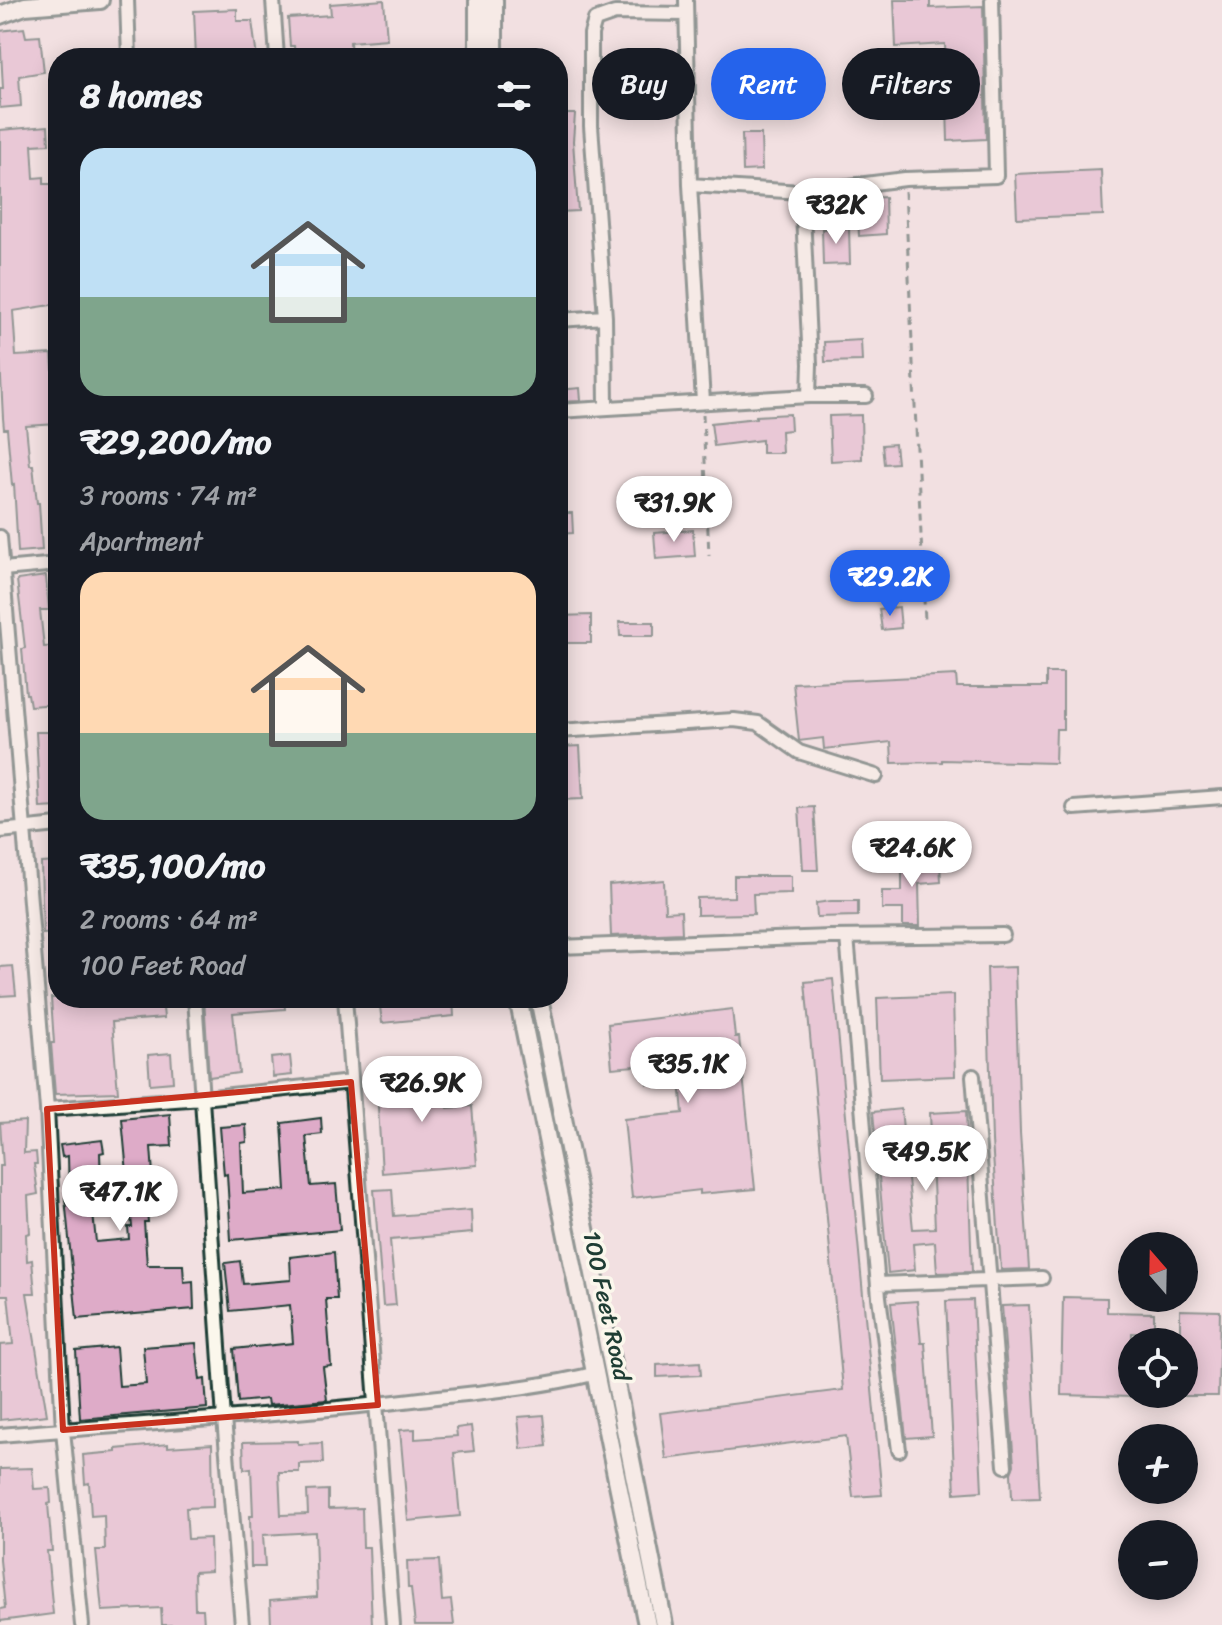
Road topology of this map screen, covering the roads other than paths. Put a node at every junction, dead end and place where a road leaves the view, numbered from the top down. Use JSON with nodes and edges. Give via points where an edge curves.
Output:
{"nodes":[{"id":1,"x":100,"y":0,"type":"edge"},
{"id":2,"x":127,"y":0,"type":"edge"},
{"id":3,"x":273,"y":0,"type":"edge"},
{"id":4,"x":478,"y":0,"type":"edge"},
{"id":5,"x":494,"y":0,"type":"edge"},
{"id":6,"x":992,"y":0,"type":"edge"},
{"id":7,"x":686,"y":7,"type":"edge"},
{"id":8,"x":0,"y":15,"type":"edge"},
{"id":9,"x":129,"y":48,"type":"edge"},
{"id":10,"x":276,"y":48,"type":"edge"},
{"id":11,"x":478,"y":48,"type":"edge"},
{"id":12,"x":494,"y":48,"type":"edge"},
{"id":13,"x":690,"y":185,"type":"junction"},
{"id":14,"x":802,"y":192,"type":"junction"},
{"id":15,"x":605,"y":317,"type":"junction"},
{"id":16,"x":568,"y":319,"type":"edge"},
{"id":17,"x":809,"y":396,"type":"junction"},
{"id":18,"x":866,"y":396,"type":"dead end"},
{"id":19,"x":703,"y":402,"type":"junction"},
{"id":20,"x":606,"y":406,"type":"junction"},
{"id":21,"x":568,"y":410,"type":"edge"},
{"id":22,"x":0,"y":537,"type":"edge"},
{"id":23,"x":48,"y":565,"type":"edge"},
{"id":24,"x":3,"y":569,"type":"junction"},
{"id":25,"x":568,"y":730,"type":"edge"},
{"id":26,"x":876,"y":776,"type":"dead end"},
{"id":27,"x":1222,"y":797,"type":"edge"},
{"id":28,"x":1074,"y":808,"type":"dead end"},
{"id":29,"x":48,"y":826,"type":"edge"},
{"id":30,"x":23,"y":829,"type":"junction"},
{"id":31,"x":0,"y":831,"type":"edge"},
{"id":32,"x":1003,"y":935,"type":"dead end"},
{"id":33,"x":847,"y":937,"type":"junction"},
{"id":34,"x":568,"y":947,"type":"edge"},
{"id":35,"x":196,"y":1008,"type":"edge"},
{"id":36,"x":346,"y":1008,"type":"edge"},
{"id":37,"x":520,"y":1008,"type":"edge"},
{"id":38,"x":541,"y":1008,"type":"edge"},
{"id":39,"x":973,"y":1076,"type":"dead end"},
{"id":40,"x":351,"y":1082,"type":"junction"},
{"id":41,"x":203,"y":1098,"type":"junction"},
{"id":42,"x":47,"y":1109,"type":"junction"},
{"id":43,"x":1042,"y":1278,"type":"dead end"},
{"id":44,"x":989,"y":1281,"type":"junction"},
{"id":45,"x":878,"y":1284,"type":"junction"},
{"id":46,"x":597,"y":1373,"type":"junction"},
{"id":47,"x":378,"y":1405,"type":"junction"},
{"id":48,"x":224,"y":1419,"type":"junction"},
{"id":49,"x":63,"y":1430,"type":"junction"},
{"id":50,"x":0,"y":1435,"type":"edge"},
{"id":51,"x":899,"y":1450,"type":"dead end"},
{"id":52,"x":1005,"y":1466,"type":"dead end"},
{"id":53,"x":82,"y":1625,"type":"edge"},
{"id":54,"x":242,"y":1625,"type":"edge"},
{"id":55,"x":393,"y":1625,"type":"edge"},
{"id":56,"x":647,"y":1625,"type":"edge"},
{"id":57,"x":664,"y":1625,"type":"edge"}],
"edges":[{"from":1,"to":8,"type":"street","via":[[25,6]]},
{"from":2,"to":9,"type":"street"},
{"from":3,"to":10,"type":"street"},
{"from":4,"to":11,"type":"street"},
{"from":5,"to":12,"type":"street"},
{"from":6,"to":14,"type":"street","via":[[996,176],[905,179]]},
{"from":7,"to":13,"type":"street"},
{"from":7,"to":15,"type":"street","via":[[615,13],[595,20],[591,34],[591,126]]},
{"from":13,"to":14,"type":"street"},
{"from":13,"to":19,"type":"street"},
{"from":14,"to":17,"type":"street"},
{"from":15,"to":16,"type":"street"},
{"from":15,"to":20,"type":"street"},
{"from":17,"to":18,"type":"street"},
{"from":17,"to":19,"type":"street"},
{"from":19,"to":20,"type":"street"},
{"from":20,"to":21,"type":"street"},
{"from":22,"to":24,"type":"street"},
{"from":23,"to":24,"type":"street"},
{"from":24,"to":30,"type":"street"},
{"from":25,"to":26,"type":"street","via":[[758,723],[799,752]]},
{"from":27,"to":28,"type":"street"},
{"from":29,"to":30,"type":"street"},
{"from":30,"to":31,"type":"street"},
{"from":30,"to":42,"type":"street"},
{"from":32,"to":33,"type":"street"},
{"from":33,"to":34,"type":"street"},
{"from":33,"to":45,"type":"street"},
{"from":35,"to":41,"type":"street"},
{"from":36,"to":40,"type":"street"},
{"from":37,"to":46,"type":"street","name":"100 Feet Road"},
{"from":38,"to":57,"type":"street","name":"100 Feet Road"},
{"from":39,"to":44,"type":"street"},
{"from":40,"to":41,"type":"street"},
{"from":40,"to":47,"type":"street"},
{"from":41,"to":42,"type":"street"},
{"from":41,"to":48,"type":"street"},
{"from":42,"to":49,"type":"street"},
{"from":43,"to":44,"type":"street"},
{"from":44,"to":45,"type":"street"},
{"from":44,"to":52,"type":"street"},
{"from":45,"to":51,"type":"street"},
{"from":46,"to":47,"type":"street"},
{"from":46,"to":56,"type":"street","name":"100 Feet Road"},
{"from":47,"to":48,"type":"street"},
{"from":47,"to":55,"type":"street"},
{"from":48,"to":49,"type":"street"},
{"from":48,"to":54,"type":"street"},
{"from":49,"to":50,"type":"street"},
{"from":49,"to":53,"type":"street"}]}
